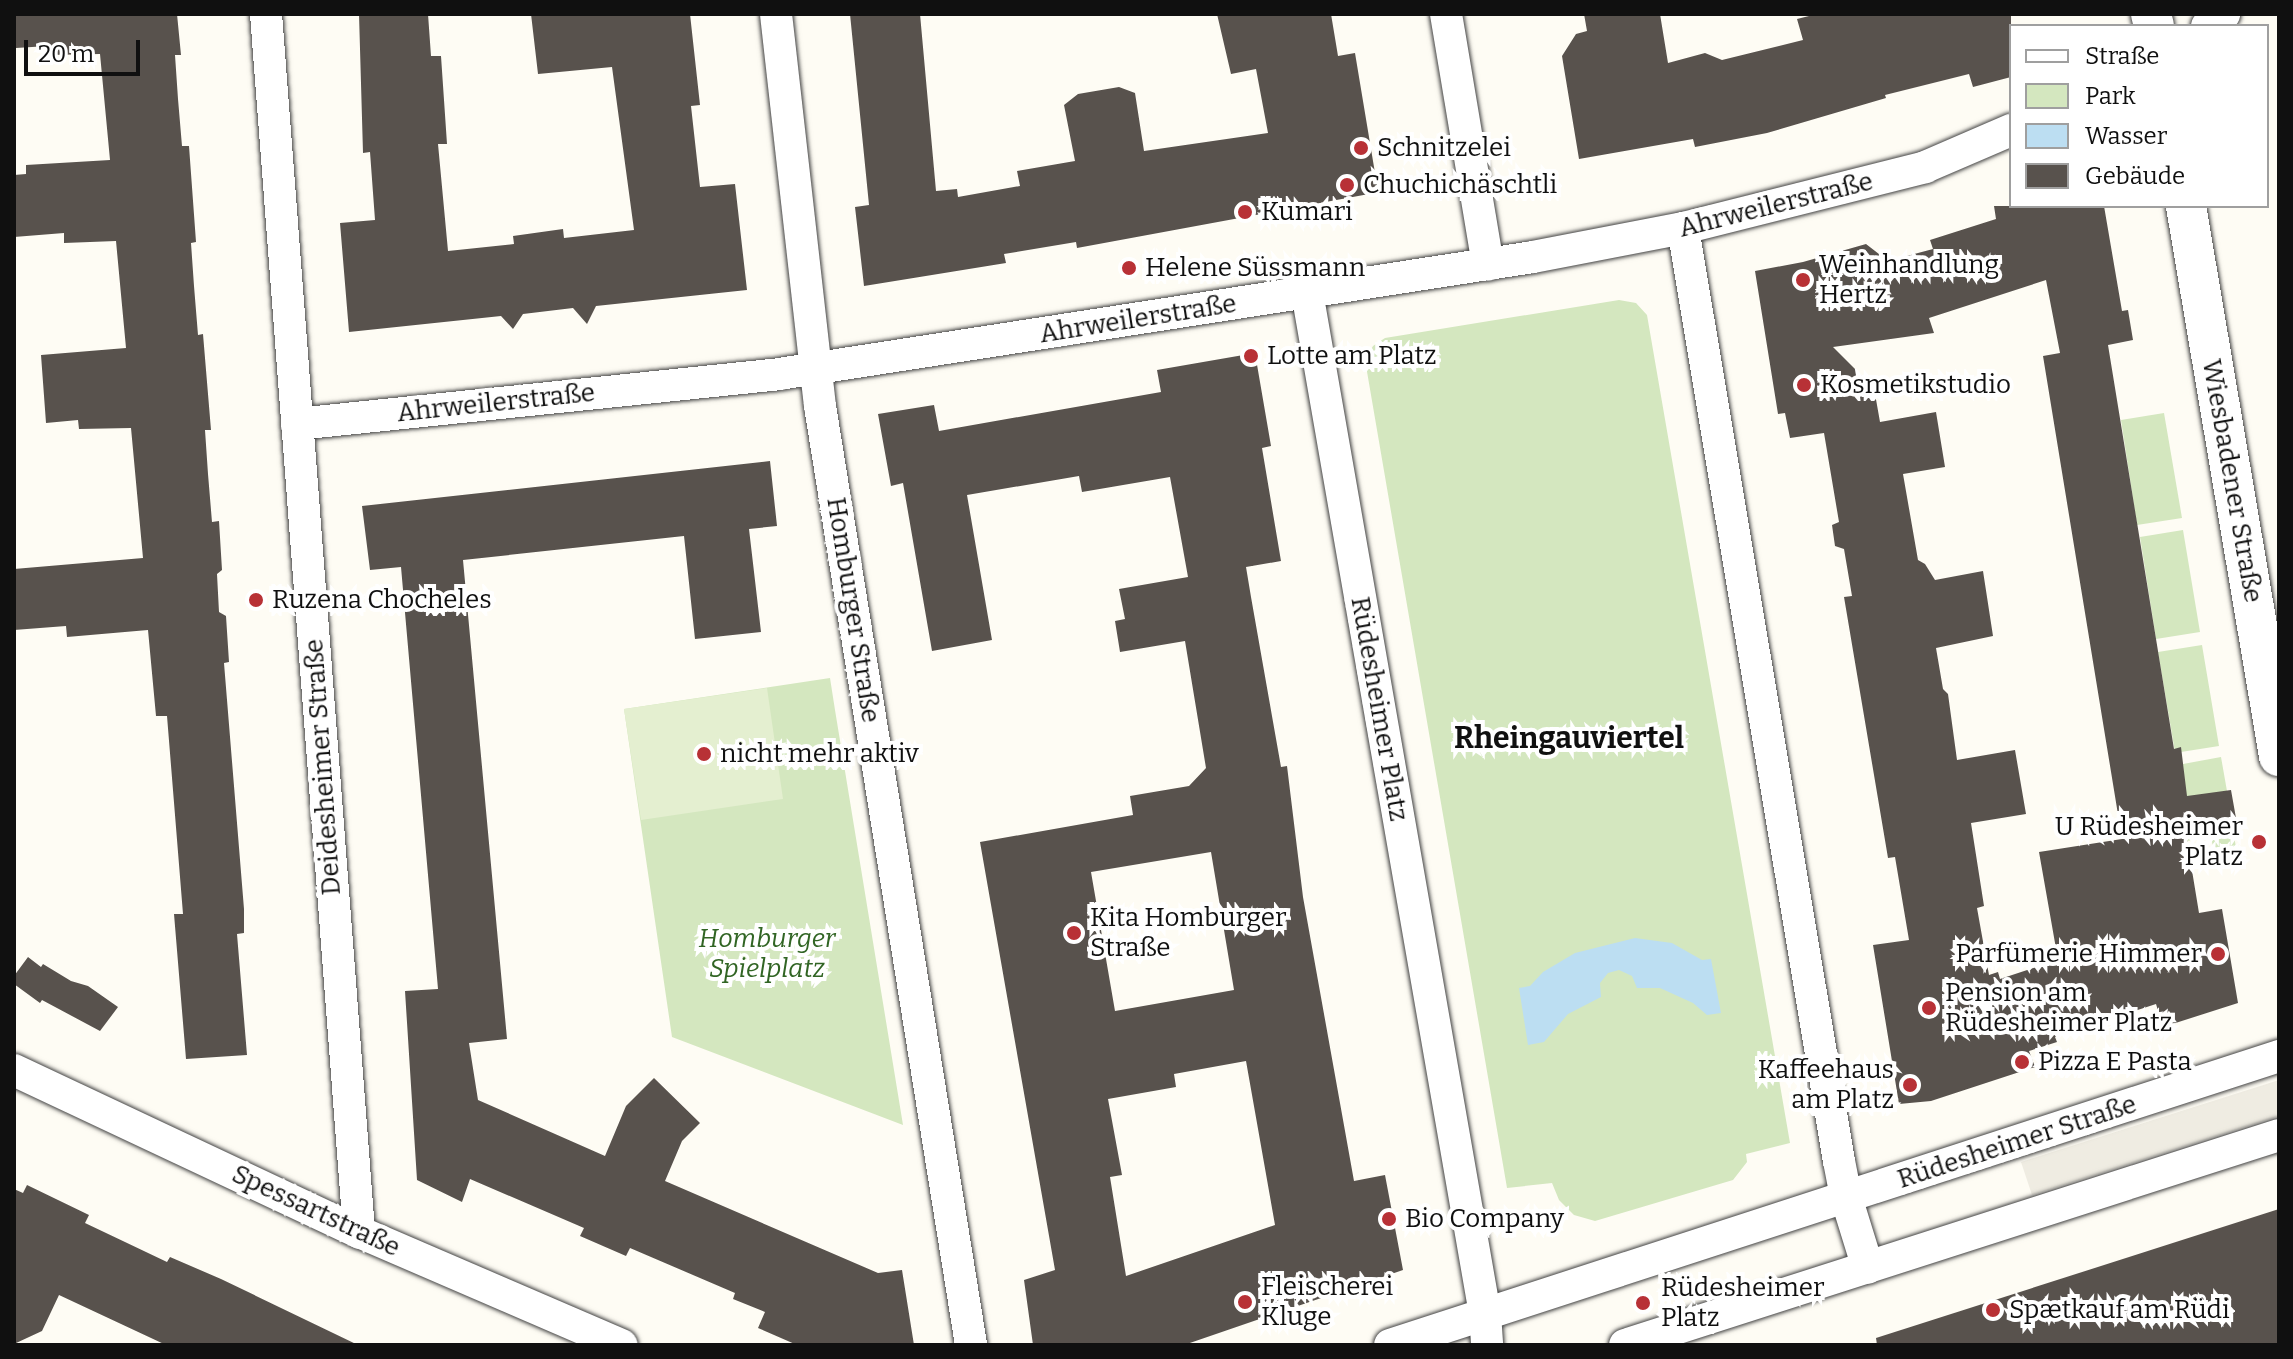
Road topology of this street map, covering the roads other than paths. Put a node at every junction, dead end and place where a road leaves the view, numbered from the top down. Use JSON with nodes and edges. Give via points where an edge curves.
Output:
{"nodes":[{"id":1,"x":266,"y":14,"type":"edge"},
{"id":2,"x":776,"y":14,"type":"edge"},
{"id":3,"x":1446,"y":14,"type":"edge"},
{"id":4,"x":2009,"y":131,"type":"edge"},
{"id":5,"x":2186,"y":208,"type":"edge"},
{"id":6,"x":1683,"y":228,"type":"junction"},
{"id":7,"x":1488,"y":265,"type":"junction"},
{"id":8,"x":1307,"y":292,"type":"junction"},
{"id":9,"x":815,"y":369,"type":"junction"},
{"id":10,"x":297,"y":424,"type":"junction"},
{"id":11,"x":2279,"y":756,"type":"edge"},
{"id":12,"x":2279,"y":1056,"type":"edge"},
{"id":13,"x":14,"y":1070,"type":"edge"},
{"id":14,"x":2279,"y":1135,"type":"edge"},
{"id":15,"x":1846,"y":1197,"type":"junction"},
{"id":16,"x":359,"y":1232,"type":"junction"},
{"id":17,"x":1868,"y":1268,"type":"junction"},
{"id":18,"x":1486,"y":1330,"type":"edge"},
{"id":19,"x":1711,"y":1332,"type":"edge"},
{"id":20,"x":622,"y":1345,"type":"edge"},
{"id":21,"x":971,"y":1345,"type":"edge"},
{"id":22,"x":1390,"y":1345,"type":"edge"},
{"id":23,"x":1625,"y":1345,"type":"edge"}],
"edges":[{"from":1,"to":10,"type":"street","name":"Deidesheimer Straße"},
{"from":2,"to":9,"type":"street","name":"Homburger Straße"},
{"from":3,"to":7,"type":"street"},
{"from":4,"to":6,"type":"street","name":"Ahrweilerstraße","via":[[1925,167]]},
{"from":5,"to":11,"type":"street","name":"Wiesbadener Straße"},
{"from":6,"to":7,"type":"street","name":"Ahrweilerstraße"},
{"from":6,"to":15,"type":"street"},
{"from":7,"to":8,"type":"street","name":"Ahrweilerstraße"},
{"from":8,"to":9,"type":"street","name":"Ahrweilerstraße"},
{"from":8,"to":18,"type":"street","name":"Rüdesheimer Platz"},
{"from":9,"to":10,"type":"street","name":"Ahrweilerstraße"},
{"from":9,"to":21,"type":"street","name":"Homburger Straße"},
{"from":10,"to":16,"type":"street","name":"Deidesheimer Straße"},
{"from":12,"to":15,"type":"street","name":"Rüdesheimer Straße"},
{"from":13,"to":16,"type":"street","name":"Spessartstraße"},
{"from":14,"to":17,"type":"street"},
{"from":15,"to":17,"type":"street"},
{"from":15,"to":18,"type":"street","name":"Rüdesheimer Straße"},
{"from":16,"to":20,"type":"street","name":"Spessartstraße"},
{"from":17,"to":19,"type":"street"},
{"from":18,"to":22,"type":"street","name":"Rüdesheimer Straße"},
{"from":19,"to":23,"type":"street"}]}
